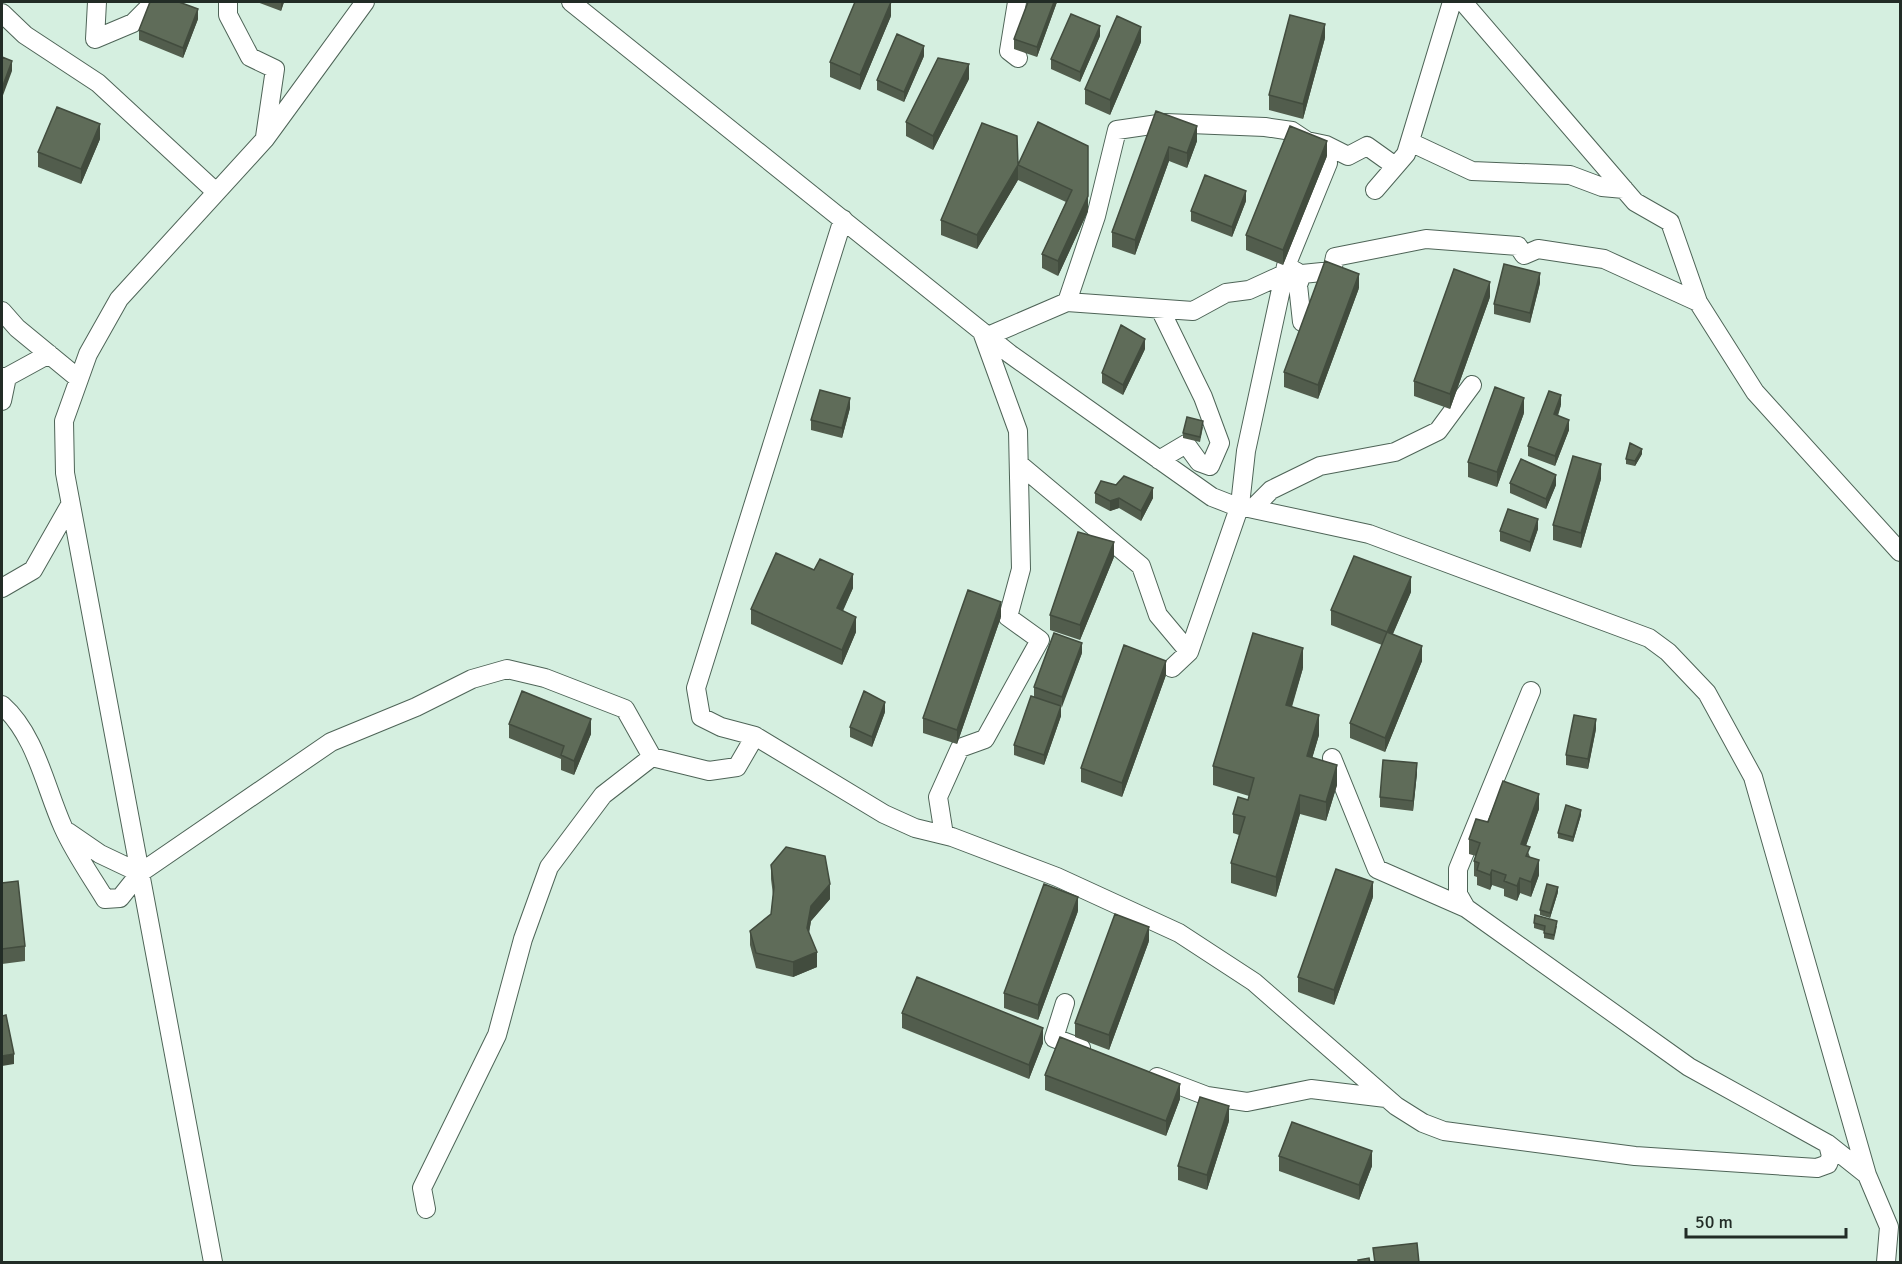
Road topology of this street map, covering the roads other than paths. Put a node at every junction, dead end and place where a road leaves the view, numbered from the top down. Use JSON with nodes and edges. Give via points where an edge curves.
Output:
{"nodes":[{"id":1,"x":97,"y":2,"type":"edge"},
{"id":2,"x":154,"y":2,"type":"edge"},
{"id":3,"x":228,"y":2,"type":"edge"},
{"id":4,"x":365,"y":2,"type":"edge"},
{"id":5,"x":571,"y":2,"type":"edge"},
{"id":6,"x":1017,"y":2,"type":"edge"},
{"id":7,"x":1452,"y":2,"type":"edge"},
{"id":8,"x":1463,"y":2,"type":"edge"},
{"id":9,"x":2,"y":13,"type":"edge"},
{"id":10,"x":1018,"y":58,"type":"dead end"},
{"id":11,"x":265,"y":139,"type":"junction"},
{"id":12,"x":1410,"y":142,"type":"junction"},
{"id":13,"x":1326,"y":145,"type":"junction"},
{"id":14,"x":1395,"y":166,"type":"junction"},
{"id":15,"x":1624,"y":189,"type":"junction"},
{"id":16,"x":1375,"y":190,"type":"dead end"},
{"id":17,"x":216,"y":192,"type":"junction"},
{"id":18,"x":843,"y":219,"type":"junction"},
{"id":19,"x":1291,"y":271,"type":"junction"},
{"id":20,"x":1067,"y":302,"type":"junction"},
{"id":21,"x":1698,"y":302,"type":"junction"},
{"id":22,"x":1160,"y":309,"type":"junction"},
{"id":23,"x":2,"y":311,"type":"edge"},
{"id":24,"x":1302,"y":322,"type":"edge"},
{"id":25,"x":985,"y":333,"type":"junction"},
{"id":26,"x":49,"y":354,"type":"junction"},
{"id":27,"x":4,"y":377,"type":"edge"},
{"id":28,"x":79,"y":379,"type":"junction"},
{"id":29,"x":1472,"y":385,"type":"dead end"},
{"id":30,"x":2,"y":401,"type":"edge"},
{"id":31,"x":1160,"y":459,"type":"junction"},
{"id":32,"x":1019,"y":464,"type":"junction"},
{"id":33,"x":70,"y":505,"type":"junction"},
{"id":34,"x":1246,"y":507,"type":"junction"},
{"id":35,"x":1900,"y":552,"type":"edge"},
{"id":36,"x":2,"y":588,"type":"edge"},
{"id":37,"x":1189,"y":652,"type":"junction"},
{"id":38,"x":1172,"y":668,"type":"dead end"},
{"id":39,"x":1532,"y":691,"type":"dead end"},
{"id":40,"x":2,"y":705,"type":"edge"},
{"id":41,"x":755,"y":736,"type":"junction"},
{"id":42,"x":652,"y":757,"type":"junction"},
{"id":43,"x":1332,"y":758,"type":"dead end"},
{"id":44,"x":64,"y":829,"type":"junction"},
{"id":45,"x":944,"y":835,"type":"junction"},
{"id":46,"x":140,"y":873,"type":"junction"},
{"id":47,"x":1466,"y":908,"type":"junction"},
{"id":48,"x":1065,"y":1003,"type":"dead end"},
{"id":49,"x":1098,"y":1054,"type":"edge"},
{"id":50,"x":1141,"y":1071,"type":"edge"},
{"id":51,"x":1386,"y":1098,"type":"junction"},
{"id":52,"x":1828,"y":1144,"type":"junction"},
{"id":53,"x":1867,"y":1174,"type":"junction"},
{"id":54,"x":426,"y":1209,"type":"dead end"},
{"id":55,"x":213,"y":1263,"type":"edge"},
{"id":56,"x":1886,"y":1263,"type":"edge"}],
"edges":[{"from":1,"to":2,"type":"street","via":[[95,39],[133,23]]},
{"from":3,"to":11,"type":"street","via":[[228,15],[250,57],[275,69]]},
{"from":4,"to":11,"type":"street"},
{"from":5,"to":18,"type":"street"},
{"from":6,"to":10,"type":"street","via":[[1009,51]]},
{"from":7,"to":12,"type":"street"},
{"from":8,"to":15,"type":"street"},
{"from":9,"to":17,"type":"street","via":[[25,35],[98,83]]},
{"from":11,"to":17,"type":"street"},
{"from":12,"to":14,"type":"street"},
{"from":12,"to":15,"type":"street","via":[[1472,171],[1570,175],[1602,187]]},
{"from":13,"to":14,"type":"street","via":[[1348,156],[1367,146]]},
{"from":13,"to":19,"type":"street","via":[[1329,163]]},
{"from":13,"to":20,"type":"street","via":[[1307,141],[1292,131],[1265,127],[1165,123],[1117,130],[1096,216]]},
{"from":14,"to":16,"type":"street"},
{"from":15,"to":21,"type":"street","via":[[1635,202],[1670,222]]},
{"from":17,"to":28,"type":"street","via":[[119,299],[88,354]]},
{"from":18,"to":25,"type":"street"},
{"from":18,"to":41,"type":"street","via":[[696,688],[700,717]]},
{"from":19,"to":21,"type":"street","via":[[1332,271],[1335,257],[1426,239],[1496,243],[1518,246],[1524,255],[1538,249],[1604,259]]},
{"from":19,"to":22,"type":"street","via":[[1249,290],[1226,292],[1193,311]]},
{"from":19,"to":24,"type":"street","via":[[1298,285]]},
{"from":19,"to":34,"type":"street","via":[[1246,451]]},
{"from":20,"to":22,"type":"street"},
{"from":20,"to":25,"type":"street"},
{"from":21,"to":35,"type":"street","via":[[1755,392]]},
{"from":22,"to":31,"type":"street","via":[[1203,397],[1220,443],[1210,466],[1199,462],[1186,444]]},
{"from":23,"to":26,"type":"street"},
{"from":25,"to":31,"type":"street"},
{"from":25,"to":32,"type":"street","via":[[1018,431]]},
{"from":26,"to":27,"type":"street"},
{"from":26,"to":28,"type":"street"},
{"from":27,"to":30,"type":"street"},
{"from":28,"to":33,"type":"street","via":[[64,421]]},
{"from":29,"to":34,"type":"street","via":[[1438,431],[1395,452],[1320,466]]},
{"from":31,"to":34,"type":"street","via":[[1212,497]]},
{"from":32,"to":37,"type":"street","via":[[1141,566],[1158,615]]},
{"from":32,"to":45,"type":"street","via":[[1021,569],[1008,617],[1040,640],[985,739],[960,748],[938,797]]},
{"from":33,"to":36,"type":"street","via":[[33,570]]},
{"from":33,"to":46,"type":"street"},
{"from":34,"to":37,"type":"street"},
{"from":34,"to":53,"type":"street","via":[[1369,534],[1649,638],[1707,693],[1753,777]]},
{"from":37,"to":38,"type":"street"},
{"from":39,"to":47,"type":"street","via":[[1458,869],[1458,894]]},
{"from":40,"to":44,"type":"street","via":[[16,718]]},
{"from":41,"to":42,"type":"street","via":[[736,767],[709,771]]},
{"from":41,"to":45,"type":"street","via":[[884,814]]},
{"from":42,"to":46,"type":"street","via":[[625,709],[545,678],[507,669],[472,679],[331,742]]},
{"from":42,"to":54,"type":"street","via":[[603,795],[549,867],[523,939],[497,1035],[422,1188]]},
{"from":43,"to":47,"type":"street","via":[[1377,869]]},
{"from":44,"to":46,"type":"street","via":[[100,854]]},
{"from":44,"to":46,"type":"street","via":[[105,899],[120,898]]},
{"from":45,"to":51,"type":"street","via":[[1057,877],[1179,933],[1254,982]]},
{"from":46,"to":55,"type":"street"},
{"from":47,"to":52,"type":"street","via":[[1689,1067]]},
{"from":48,"to":49,"type":"street","via":[[1054,1038]]},
{"from":50,"to":51,"type":"street","via":[[1207,1096],[1247,1102],[1311,1089]]},
{"from":51,"to":52,"type":"street","via":[[1423,1123],[1444,1131],[1635,1156],[1817,1168],[1828,1164]]},
{"from":52,"to":53,"type":"street"},
{"from":53,"to":56,"type":"street","via":[[1889,1227]]}]}
